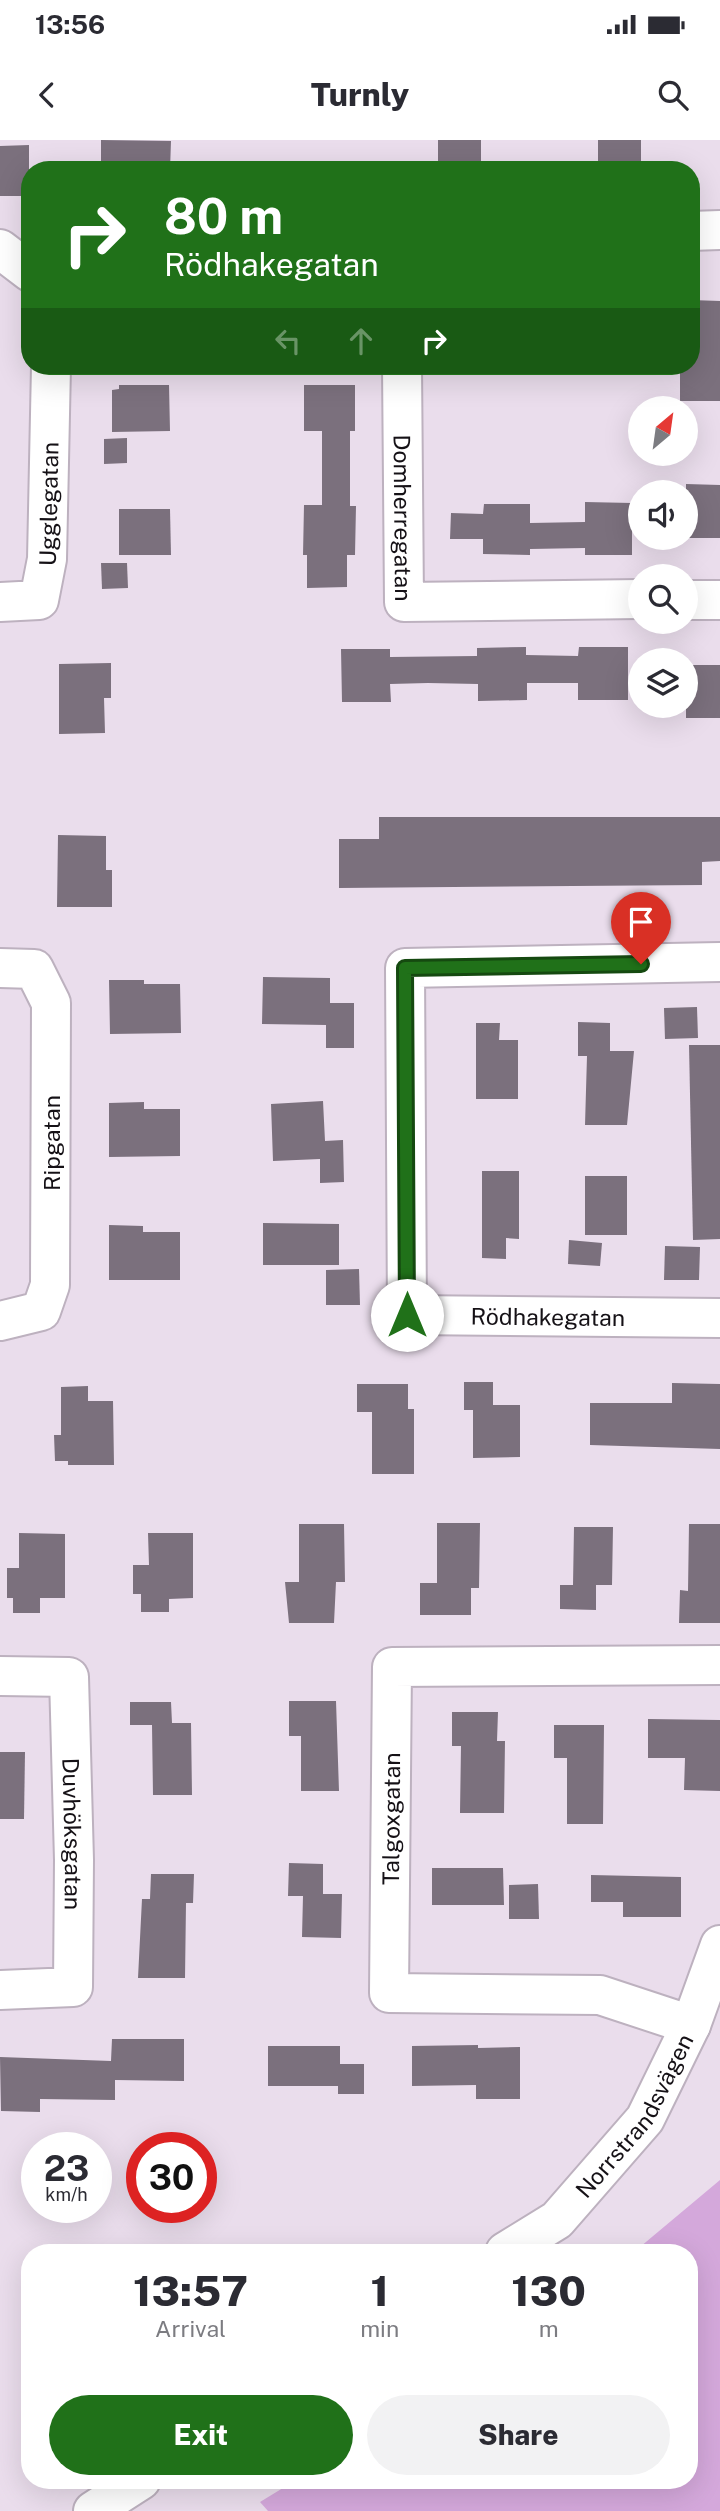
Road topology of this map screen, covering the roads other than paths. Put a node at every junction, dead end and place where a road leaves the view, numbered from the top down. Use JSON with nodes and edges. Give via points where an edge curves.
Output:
{"nodes":[{"id":1,"x":720,"y":230,"type":"edge"},
{"id":2,"x":700,"y":231,"type":"edge"},
{"id":3,"x":0,"y":249,"type":"edge"},
{"id":4,"x":21,"y":265,"type":"edge"},
{"id":5,"x":51,"y":375,"type":"edge"},
{"id":6,"x":402,"y":375,"type":"edge"},
{"id":7,"x":628,"y":599,"type":"edge"},
{"id":8,"x":698,"y":600,"type":"edge"},
{"id":9,"x":720,"y":600,"type":"edge"},
{"id":10,"x":0,"y":602,"type":"edge"},
{"id":11,"x":720,"y":962,"type":"edge"},
{"id":12,"x":0,"y":968,"type":"edge"},
{"id":13,"x":720,"y":1318,"type":"edge"},
{"id":14,"x":0,"y":1321,"type":"edge"},
{"id":15,"x":720,"y":1665,"type":"edge"},
{"id":16,"x":0,"y":1676,"type":"edge"},
{"id":17,"x":720,"y":1945,"type":"edge"},
{"id":18,"x":0,"y":1990,"type":"edge"},
{"id":19,"x":691,"y":2025,"type":"junction"},
{"id":20,"x":518,"y":2244,"type":"edge"},
{"id":21,"x":127,"y":2489,"type":"edge"},
{"id":22,"x":93,"y":2511,"type":"edge"}],
"edges":[{"from":1,"to":2,"type":"street"},
{"from":3,"to":4,"type":"street"},
{"from":5,"to":10,"type":"street","name":"Ugglegatan","via":[[47,559],[39,600]]},
{"from":6,"to":7,"type":"street","name":"Domherregatan","via":[[404,602]]},
{"from":8,"to":9,"type":"street"},
{"from":11,"to":13,"type":"street","name":"Rödhakegatan","via":[[405,968],[407,1315]]},
{"from":12,"to":14,"type":"street","name":"Ripgatan","via":[[34,969],[51,1003],[50,1285],[41,1311]]},
{"from":15,"to":19,"type":"street","name":"Talgoxgatan","via":[[392,1667],[389,1993],[600,1995]]},
{"from":16,"to":18,"type":"street","name":"Duvhöksgatan","via":[[69,1677],[75,1860],[73,1987]]},
{"from":17,"to":19,"type":"street","name":"Norrstrandsvägen"},
{"from":19,"to":20,"type":"street","name":"Norrstrandsvägen","via":[[645,2119],[557,2220]]},
{"from":21,"to":22,"type":"street"}]}
